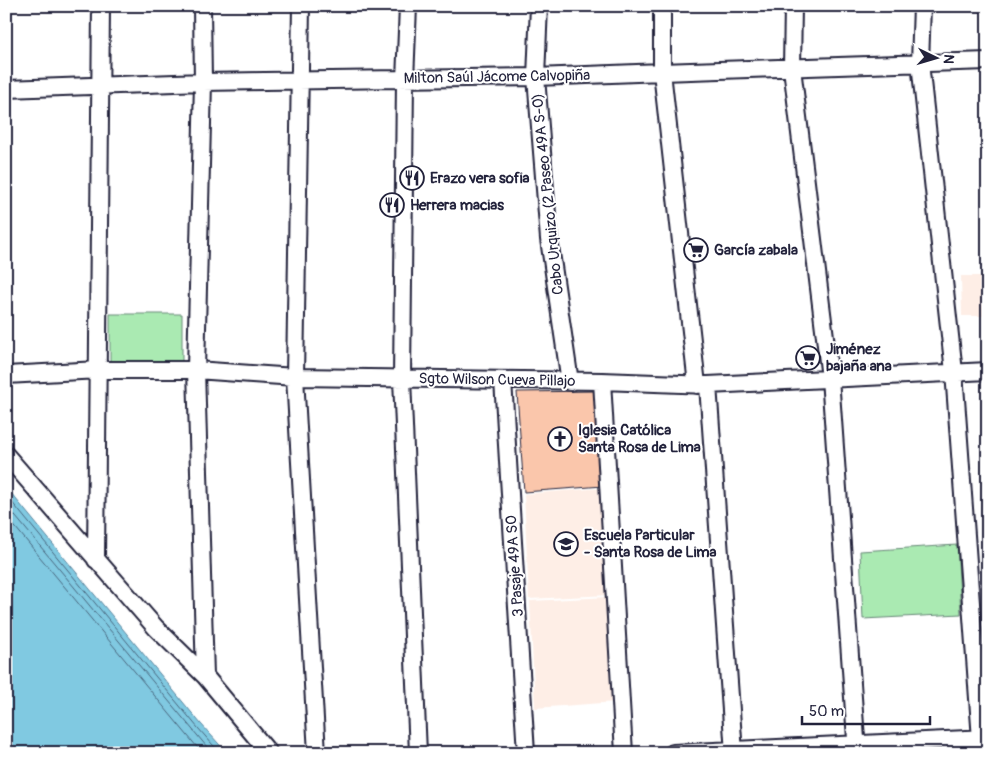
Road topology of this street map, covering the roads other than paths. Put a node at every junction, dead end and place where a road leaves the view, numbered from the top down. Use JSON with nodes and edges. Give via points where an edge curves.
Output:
{"nodes":[{"id":1,"x":101,"y":6,"type":"edge"},
{"id":2,"x":202,"y":6,"type":"edge"},
{"id":3,"x":301,"y":6,"type":"edge"},
{"id":4,"x":408,"y":6,"type":"edge"},
{"id":5,"x":539,"y":6,"type":"edge"},
{"id":6,"x":662,"y":6,"type":"edge"},
{"id":7,"x":793,"y":6,"type":"edge"},
{"id":8,"x":922,"y":6,"type":"edge"},
{"id":9,"x":988,"y":61,"type":"edge"},
{"id":10,"x":920,"y":63,"type":"junction"},
{"id":11,"x":792,"y":68,"type":"junction"},
{"id":12,"x":662,"y":72,"type":"junction"},
{"id":13,"x":536,"y":77,"type":"junction"},
{"id":14,"x":405,"y":80,"type":"junction"},
{"id":15,"x":300,"y":81,"type":"junction"},
{"id":16,"x":203,"y":82,"type":"junction"},
{"id":17,"x":100,"y":86,"type":"junction"},
{"id":18,"x":6,"y":89,"type":"edge"},
{"id":19,"x":99,"y":370,"type":"junction"},
{"id":20,"x":196,"y":370,"type":"junction"},
{"id":21,"x":988,"y":371,"type":"edge"},
{"id":22,"x":954,"y":372,"type":"junction"},
{"id":23,"x":6,"y":375,"type":"edge"},
{"id":24,"x":295,"y":377,"type":"junction"},
{"id":25,"x":830,"y":378,"type":"junction"},
{"id":26,"x":402,"y":379,"type":"junction"},
{"id":27,"x":503,"y":380,"type":"junction"},
{"id":28,"x":602,"y":381,"type":"junction"},
{"id":29,"x":570,"y":382,"type":"junction"},
{"id":30,"x":702,"y":385,"type":"junction"},
{"id":31,"x":6,"y":455,"type":"edge"},
{"id":32,"x":96,"y":560,"type":"junction"},
{"id":33,"x":204,"y":676,"type":"junction"},
{"id":34,"x":984,"y":743,"type":"edge"},
{"id":35,"x":857,"y":748,"type":"edge"},
{"id":36,"x":734,"y":752,"type":"edge"},
{"id":37,"x":269,"y":753,"type":"edge"},
{"id":38,"x":317,"y":753,"type":"edge"},
{"id":39,"x":418,"y":753,"type":"edge"},
{"id":40,"x":526,"y":753,"type":"edge"},
{"id":41,"x":624,"y":753,"type":"edge"},
{"id":42,"x":673,"y":753,"type":"edge"}],
"edges":[{"from":1,"to":17,"type":"street"},
{"from":2,"to":16,"type":"street"},
{"from":3,"to":15,"type":"street"},
{"from":4,"to":14,"type":"street"},
{"from":5,"to":13,"type":"street","name":"Cabo Urquizo (2 Paseo 49A S-O)"},
{"from":6,"to":12,"type":"street"},
{"from":7,"to":11,"type":"street"},
{"from":8,"to":10,"type":"street"},
{"from":9,"to":10,"type":"street","name":"Milton Saúl Jácome Calvopiña"},
{"from":10,"to":11,"type":"street","name":"Milton Saúl Jácome Calvopiña"},
{"from":10,"to":22,"type":"street"},
{"from":11,"to":12,"type":"street","name":"Milton Saúl Jácome Calvopiña"},
{"from":11,"to":25,"type":"street"},
{"from":12,"to":13,"type":"street","name":"Milton Saúl Jácome Calvopiña"},
{"from":12,"to":30,"type":"street"},
{"from":13,"to":14,"type":"street","name":"Milton Saúl Jácome Calvopiña"},
{"from":13,"to":29,"type":"street","name":"Cabo Urquizo (2 Paseo 49A S-O)","via":[[549,239]]},
{"from":14,"to":15,"type":"street","name":"Milton Saúl Jácome Calvopiña"},
{"from":14,"to":26,"type":"street"},
{"from":15,"to":16,"type":"street","name":"Milton Saúl Jácome Calvopiña"},
{"from":15,"to":24,"type":"street"},
{"from":16,"to":17,"type":"street","name":"Milton Saúl Jácome Calvopiña"},
{"from":16,"to":20,"type":"street"},
{"from":17,"to":18,"type":"street","name":"Milton Saúl Jácome Calvopiña"},
{"from":17,"to":19,"type":"street"},
{"from":19,"to":20,"type":"street","name":"Sgto Wilson Cueva Pillajo"},
{"from":19,"to":23,"type":"street","name":"Sgto Wilson Cueva Pillajo"},
{"from":19,"to":32,"type":"street"},
{"from":20,"to":24,"type":"street","name":"Sgto Wilson Cueva Pillajo"},
{"from":20,"to":33,"type":"street"},
{"from":21,"to":22,"type":"street","name":"Sgto Wilson Cueva Pillajo"},
{"from":22,"to":25,"type":"street","name":"Sgto Wilson Cueva Pillajo"},
{"from":22,"to":34,"type":"street"},
{"from":24,"to":26,"type":"street","name":"Sgto Wilson Cueva Pillajo"},
{"from":24,"to":38,"type":"street"},
{"from":25,"to":30,"type":"street","name":"Sgto Wilson Cueva Pillajo"},
{"from":25,"to":35,"type":"street"},
{"from":26,"to":27,"type":"street","name":"Sgto Wilson Cueva Pillajo"},
{"from":26,"to":39,"type":"street"},
{"from":27,"to":29,"type":"street","name":"Sgto Wilson Cueva Pillajo"},
{"from":27,"to":40,"type":"street","name":"3 Pasaje 49A SO"},
{"from":28,"to":29,"type":"street","name":"Sgto Wilson Cueva Pillajo"},
{"from":28,"to":30,"type":"street","name":"Sgto Wilson Cueva Pillajo"},
{"from":28,"to":41,"type":"street"},
{"from":30,"to":36,"type":"street"},
{"from":31,"to":32,"type":"street"},
{"from":32,"to":33,"type":"street"},
{"from":33,"to":37,"type":"street"},
{"from":34,"to":35,"type":"street"},
{"from":35,"to":36,"type":"street"},
{"from":36,"to":42,"type":"street"}]}
